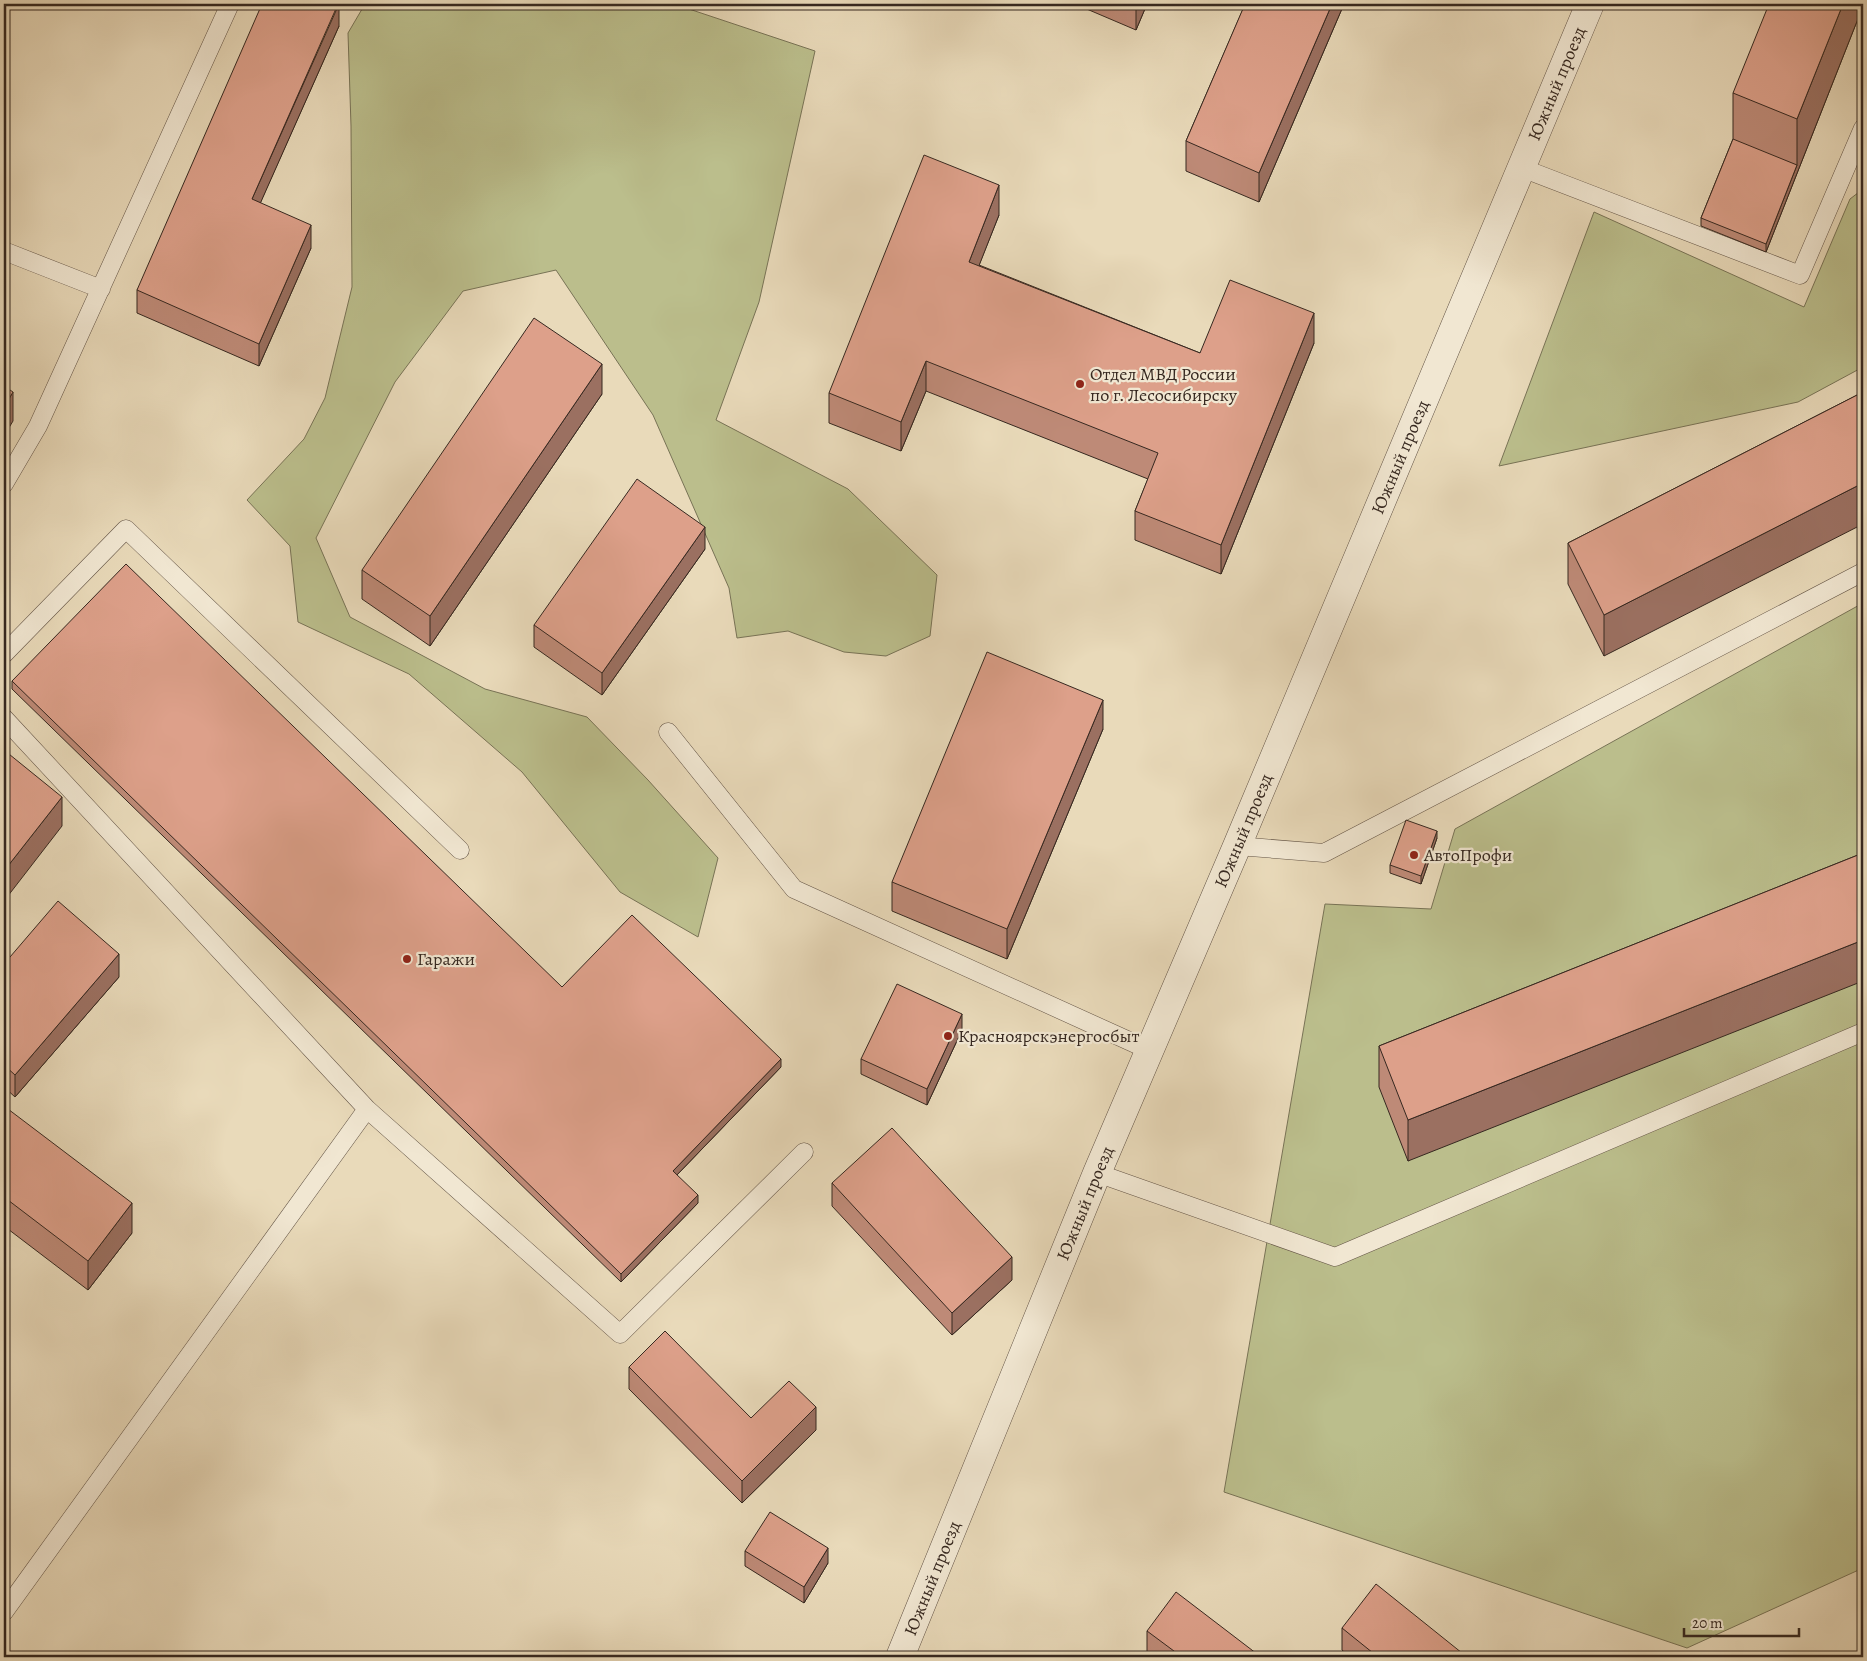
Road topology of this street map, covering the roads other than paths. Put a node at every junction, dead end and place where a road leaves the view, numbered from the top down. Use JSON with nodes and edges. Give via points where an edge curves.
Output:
{"nodes":[{"id":1,"x":230,"y":4,"type":"edge"},
{"id":2,"x":1590,"y":4,"type":"edge"},
{"id":3,"x":1863,"y":128,"type":"edge"},
{"id":4,"x":1522,"y":168,"type":"junction"},
{"id":5,"x":4,"y":251,"type":"edge"},
{"id":6,"x":101,"y":289,"type":"junction"},
{"id":7,"x":4,"y":484,"type":"edge"},
{"id":8,"x":1863,"y":572,"type":"edge"},
{"id":9,"x":4,"y":654,"type":"edge"},
{"id":10,"x":4,"y":718,"type":"edge"},
{"id":11,"x":668,"y":732,"type":"dead end"},
{"id":12,"x":1237,"y":846,"type":"junction"},
{"id":13,"x":460,"y":850,"type":"dead end"},
{"id":14,"x":1863,"y":1032,"type":"edge"},
{"id":15,"x":1149,"y":1050,"type":"junction"},
{"id":16,"x":367,"y":1108,"type":"junction"},
{"id":17,"x":804,"y":1152,"type":"dead end"},
{"id":18,"x":1097,"y":1173,"type":"junction"},
{"id":19,"x":4,"y":1612,"type":"edge"},
{"id":20,"x":900,"y":1657,"type":"edge"}],
"edges":[{"from":1,"to":6,"type":"lane"},
{"from":2,"to":4,"type":"street","name":"Южный проезд"},
{"from":3,"to":4,"type":"lane","via":[[1800,275]]},
{"from":4,"to":12,"type":"street","name":"Южный проезд"},
{"from":5,"to":6,"type":"lane"},
{"from":6,"to":7,"type":"lane","via":[[38,426]]},
{"from":8,"to":12,"type":"lane","via":[[1324,853]]},
{"from":9,"to":13,"type":"lane","via":[[126,530]]},
{"from":10,"to":16,"type":"lane"},
{"from":11,"to":15,"type":"lane","via":[[794,889]]},
{"from":12,"to":15,"type":"street","name":"Южный проезд"},
{"from":14,"to":18,"type":"lane","via":[[1335,1257]]},
{"from":15,"to":18,"type":"street","name":"Южный проезд"},
{"from":16,"to":17,"type":"lane","via":[[620,1334]]},
{"from":16,"to":19,"type":"lane"},
{"from":18,"to":20,"type":"street","name":"Южный проезд"}]}
